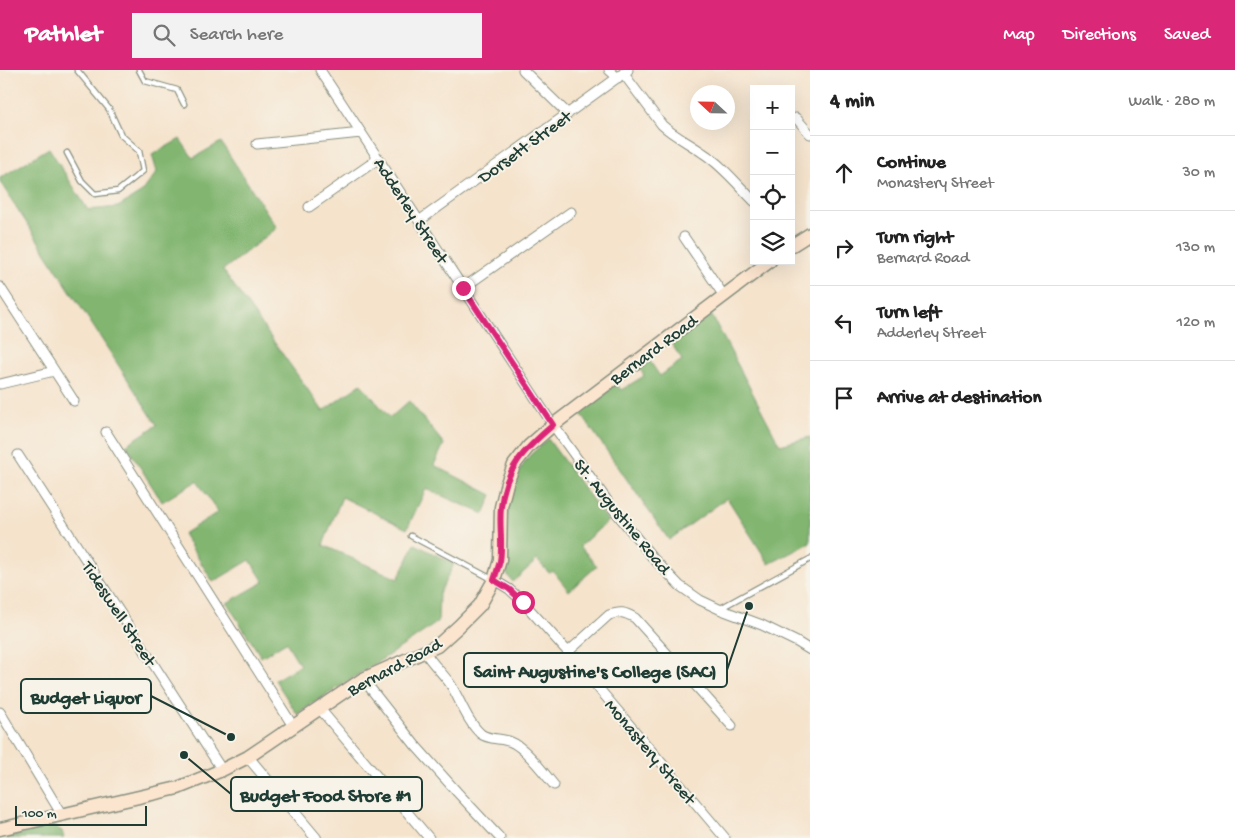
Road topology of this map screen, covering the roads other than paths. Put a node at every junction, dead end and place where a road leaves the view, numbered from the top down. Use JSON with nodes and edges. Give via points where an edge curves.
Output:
{"nodes":[{"id":1,"x":77,"y":70,"type":"edge"},
{"id":2,"x":139,"y":70,"type":"edge"},
{"id":3,"x":320,"y":70,"type":"edge"},
{"id":4,"x":524,"y":70,"type":"edge"},
{"id":5,"x":609,"y":70,"type":"edge"},
{"id":6,"x":623,"y":74,"type":"edge"},
{"id":7,"x":184,"y":104,"type":"dead end"},
{"id":8,"x":568,"y":114,"type":"junction"},
{"id":9,"x":796,"y":118,"type":"dead end"},
{"id":10,"x":361,"y":133,"type":"junction"},
{"id":11,"x":810,"y":134,"type":"edge"},
{"id":12,"x":257,"y":144,"type":"dead end"},
{"id":13,"x":67,"y":153,"type":"dead end"},
{"id":14,"x":378,"y":159,"type":"junction"},
{"id":15,"x":750,"y":197,"type":"edge"},
{"id":16,"x":308,"y":207,"type":"dead end"},
{"id":17,"x":571,"y":212,"type":"dead end"},
{"id":18,"x":419,"y":221,"type":"junction"},
{"id":19,"x":810,"y":234,"type":"edge"},
{"id":20,"x":684,"y":237,"type":"dead end"},
{"id":21,"x":795,"y":242,"type":"edge"},
{"id":22,"x":765,"y":265,"type":"edge"},
{"id":23,"x":0,"y":287,"type":"edge"},
{"id":24,"x":463,"y":288,"type":"junction"},
{"id":25,"x":724,"y":296,"type":"junction"},
{"id":26,"x":54,"y":371,"type":"junction"},
{"id":27,"x":0,"y":384,"type":"edge"},
{"id":28,"x":74,"y":402,"type":"dead end"},
{"id":29,"x":553,"y":425,"type":"junction"},
{"id":30,"x":106,"y":432,"type":"dead end"},
{"id":31,"x":18,"y":455,"type":"dead end"},
{"id":32,"x":411,"y":536,"type":"dead end"},
{"id":33,"x":810,"y":559,"type":"edge"},
{"id":34,"x":494,"y":580,"type":"junction"},
{"id":35,"x":718,"y":609,"type":"junction"},
{"id":36,"x":810,"y":650,"type":"edge"},
{"id":37,"x":425,"y":652,"type":"junction"},
{"id":38,"x":568,"y":652,"type":"junction"},
{"id":39,"x":363,"y":679,"type":"junction"},
{"id":40,"x":320,"y":709,"type":"junction"},
{"id":41,"x":0,"y":712,"type":"edge"},
{"id":42,"x":293,"y":726,"type":"junction"},
{"id":43,"x":732,"y":726,"type":"dead end"},
{"id":44,"x":248,"y":757,"type":"junction"},
{"id":45,"x":222,"y":770,"type":"junction"},
{"id":46,"x":554,"y":785,"type":"dead end"},
{"id":47,"x":62,"y":815,"type":"junction"},
{"id":48,"x":0,"y":829,"type":"edge"},
{"id":49,"x":316,"y":838,"type":"edge"},
{"id":50,"x":429,"y":838,"type":"edge"},
{"id":51,"x":500,"y":838,"type":"edge"},
{"id":52,"x":725,"y":838,"type":"edge"}],
"edges":[{"from":1,"to":13,"type":"lane","via":[[110,109],[121,136],[139,151],[143,171],[118,191],[95,194],[82,181]]},
{"from":2,"to":7,"type":"lane","via":[[145,81],[177,90]]},
{"from":3,"to":10,"type":"street","name":"Adderley Street"},
{"from":4,"to":8,"type":"street"},
{"from":5,"to":6,"type":"street"},
{"from":6,"to":8,"type":"street","name":"Dorsett Street"},
{"from":6,"to":15,"type":"street","via":[[669,131],[705,154]]},
{"from":8,"to":18,"type":"street","name":"Dorsett Street"},
{"from":9,"to":11,"type":"street"},
{"from":10,"to":12,"type":"street"},
{"from":10,"to":14,"type":"street","name":"Adderley Street"},
{"from":14,"to":16,"type":"street"},
{"from":14,"to":18,"type":"street","name":"Adderley Street"},
{"from":17,"to":24,"type":"street"},
{"from":18,"to":24,"type":"street","name":"Adderley Street"},
{"from":19,"to":21,"type":"main road"},
{"from":20,"to":25,"type":"street"},
{"from":22,"to":25,"type":"main road","name":"Bernard Road"},
{"from":23,"to":26,"type":"street"},
{"from":24,"to":29,"type":"street","name":"Adderley Street"},
{"from":25,"to":29,"type":"main road","name":"Bernard Road"},
{"from":26,"to":27,"type":"street"},
{"from":26,"to":28,"type":"street"},
{"from":29,"to":34,"type":"main road","name":"Bernard Road","via":[[529,446],[514,465],[506,483],[501,507],[500,560]]},
{"from":29,"to":35,"type":"street","name":"St. Augustine Road","via":[[653,558],[680,586]]},
{"from":30,"to":42,"type":"street"},
{"from":31,"to":45,"type":"street","name":"Tideswell Street"},
{"from":32,"to":34,"type":"lane"},
{"from":33,"to":35,"type":"lane"},
{"from":34,"to":37,"type":"main road","name":"Bernard Road","via":[[480,605],[438,646]]},
{"from":34,"to":38,"type":"street","name":"Monastery Street","via":[[523,602]]},
{"from":35,"to":36,"type":"street","name":"St. Augustine Road","via":[[762,625]]},
{"from":37,"to":39,"type":"main road","name":"Bernard Road"},
{"from":37,"to":46,"type":"street","via":[[450,684],[480,733],[517,745]]},
{"from":38,"to":43,"type":"street","via":[[609,615],[624,613],[635,618]]},
{"from":38,"to":52,"type":"street","name":"Monastery Street"},
{"from":39,"to":40,"type":"main road","name":"Bernard Road"},
{"from":39,"to":51,"type":"street","via":[[415,745]]},
{"from":40,"to":42,"type":"main road","name":"Bernard Road"},
{"from":40,"to":50,"type":"street"},
{"from":41,"to":47,"type":"street"},
{"from":42,"to":44,"type":"main road","name":"Bernard Road"},
{"from":44,"to":45,"type":"main road","name":"Bernard Road"},
{"from":44,"to":49,"type":"street"},
{"from":45,"to":47,"type":"main road","name":"Bernard Road","via":[[178,788]]},
{"from":47,"to":48,"type":"main road","name":"Bernard Road"}]}
